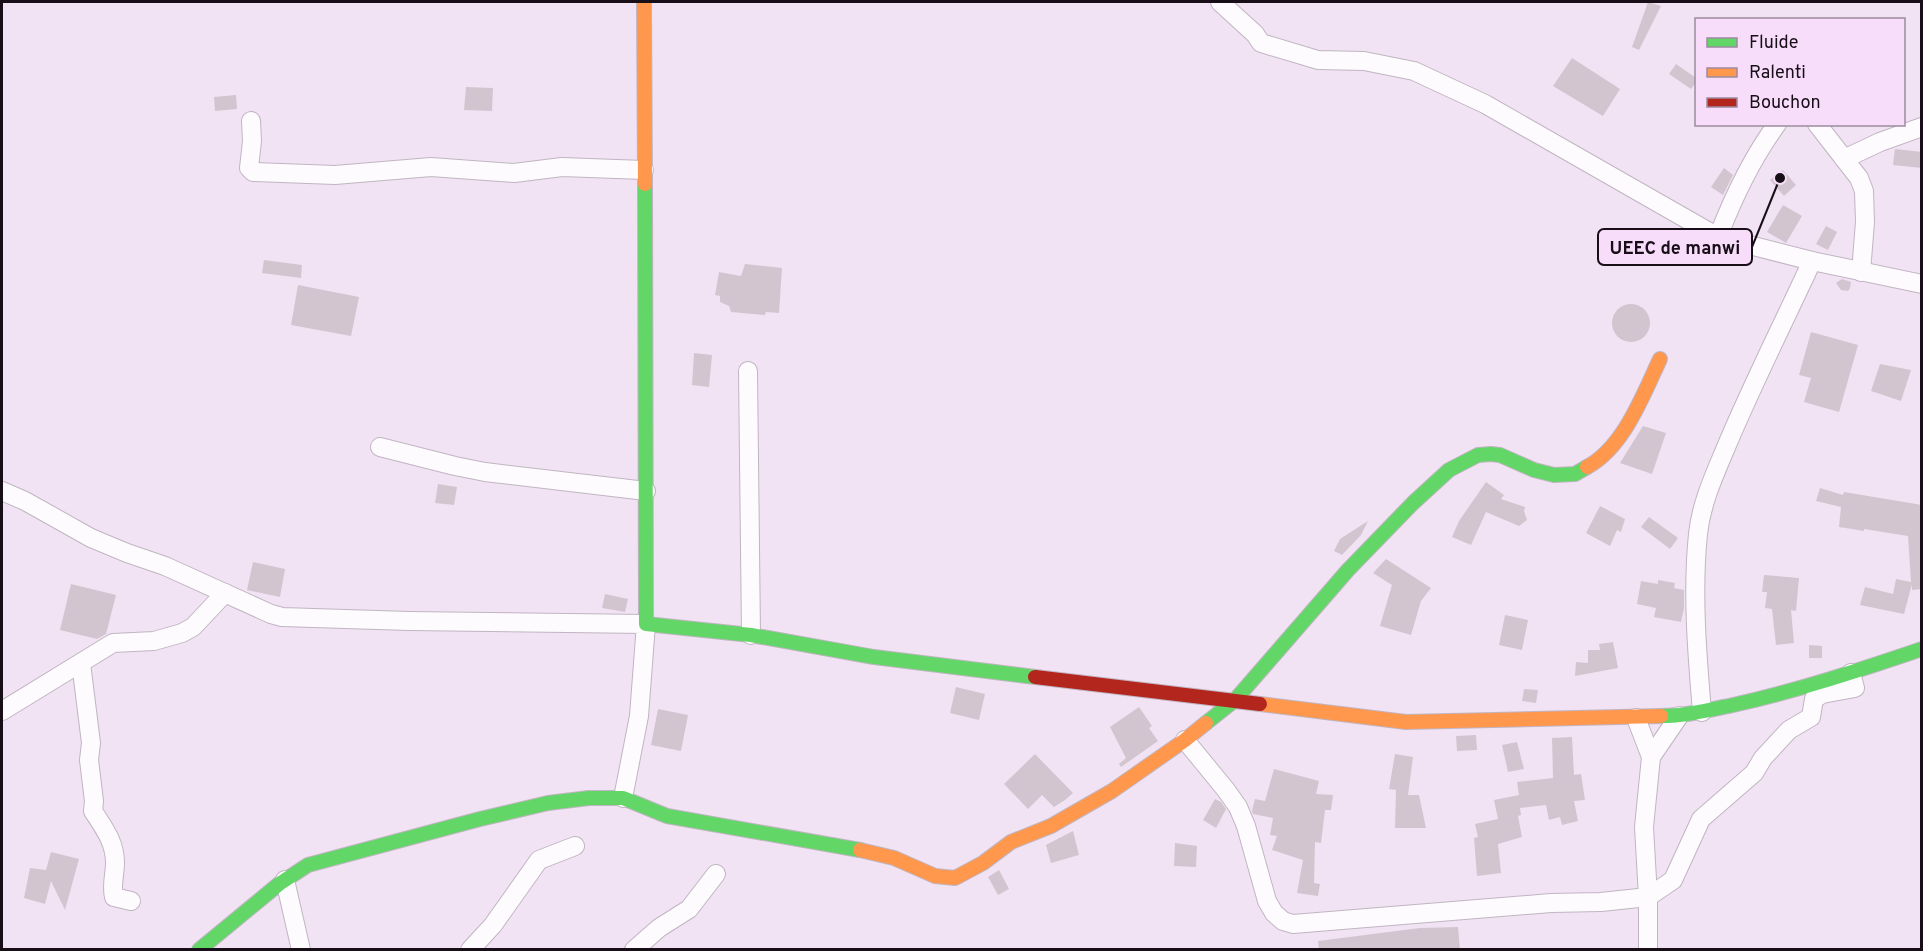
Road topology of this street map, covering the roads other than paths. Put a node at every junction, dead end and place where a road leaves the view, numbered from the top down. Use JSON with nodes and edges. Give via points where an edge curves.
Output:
{"nodes":[{"id":1,"x":644,"y":2,"type":"edge"},
{"id":2,"x":1220,"y":2,"type":"edge"},
{"id":3,"x":251,"y":122,"type":"dead end"},
{"id":4,"x":1776,"y":126,"type":"edge"},
{"id":5,"x":1819,"y":126,"type":"edge"},
{"id":6,"x":1922,"y":127,"type":"edge"},
{"id":7,"x":1844,"y":159,"type":"junction"},
{"id":8,"x":644,"y":170,"type":"junction"},
{"id":9,"x":1718,"y":237,"type":"junction"},
{"id":10,"x":1812,"y":261,"type":"junction"},
{"id":11,"x":1861,"y":272,"type":"junction"},
{"id":12,"x":1922,"y":284,"type":"edge"},
{"id":13,"x":1660,"y":358,"type":"dead end"},
{"id":14,"x":748,"y":371,"type":"dead end"},
{"id":15,"x":380,"y":447,"type":"dead end"},
{"id":16,"x":2,"y":491,"type":"edge"},
{"id":17,"x":646,"y":491,"type":"junction"},
{"id":18,"x":225,"y":593,"type":"junction"},
{"id":19,"x":646,"y":624,"type":"junction"},
{"id":20,"x":751,"y":635,"type":"junction"},
{"id":21,"x":1922,"y":648,"type":"edge"},
{"id":22,"x":81,"y":663,"type":"junction"},
{"id":23,"x":1851,"y":673,"type":"junction"},
{"id":24,"x":1235,"y":700,"type":"junction"},
{"id":25,"x":2,"y":711,"type":"edge"},
{"id":26,"x":1702,"y":712,"type":"junction"},
{"id":27,"x":1679,"y":716,"type":"junction"},
{"id":28,"x":1636,"y":718,"type":"junction"},
{"id":29,"x":1185,"y":740,"type":"junction"},
{"id":30,"x":1651,"y":757,"type":"junction"},
{"id":31,"x":623,"y":798,"type":"junction"},
{"id":32,"x":575,"y":846,"type":"dead end"},
{"id":33,"x":716,"y":874,"type":"dead end"},
{"id":34,"x":285,"y":880,"type":"junction"},
{"id":35,"x":1648,"y":897,"type":"junction"},
{"id":36,"x":130,"y":901,"type":"dead end"},
{"id":37,"x":199,"y":950,"type":"edge"},
{"id":38,"x":301,"y":950,"type":"edge"},
{"id":39,"x":470,"y":950,"type":"edge"},
{"id":40,"x":634,"y":950,"type":"edge"},
{"id":41,"x":1648,"y":950,"type":"edge"}],
"edges":[{"from":1,"to":8,"type":"street"},
{"from":2,"to":9,"type":"street","via":[[1261,44],[1318,60],[1364,61],[1414,71],[1485,104]]},
{"from":3,"to":8,"type":"street","via":[[249,168],[253,172],[335,175],[431,167],[514,173],[562,167]]},
{"from":4,"to":9,"type":"street","via":[[1744,178]]},
{"from":5,"to":7,"type":"street"},
{"from":6,"to":7,"type":"street"},
{"from":7,"to":11,"type":"street","via":[[1864,191]]},
{"from":8,"to":17,"type":"street"},
{"from":9,"to":10,"type":"street"},
{"from":10,"to":11,"type":"street"},
{"from":10,"to":26,"type":"street","via":[[1706,497],[1698,533],[1696,583]]},
{"from":11,"to":12,"type":"street"},
{"from":13,"to":24,"type":"street","via":[[1636,410],[1613,446],[1575,474],[1554,475],[1491,454],[1478,455],[1449,470],[1348,570]]},
{"from":14,"to":20,"type":"street"},
{"from":15,"to":17,"type":"street","via":[[485,472]]},
{"from":16,"to":18,"type":"street","via":[[91,538]]},
{"from":17,"to":19,"type":"street"},
{"from":18,"to":19,"type":"street","via":[[271,614],[295,618]]},
{"from":18,"to":22,"type":"street","via":[[193,627],[182,633],[154,641],[113,643]]},
{"from":19,"to":20,"type":"street"},
{"from":19,"to":31,"type":"street","via":[[639,716]]},
{"from":20,"to":24,"type":"street","via":[[874,657]]},
{"from":21,"to":23,"type":"street"},
{"from":22,"to":25,"type":"street"},
{"from":22,"to":36,"type":"street","via":[[91,743],[93,811],[114,850],[114,897]]},
{"from":23,"to":26,"type":"street"},
{"from":23,"to":35,"type":"street","via":[[1855,688],[1814,699],[1811,717],[1789,730],[1754,773],[1701,819],[1673,880]]},
{"from":24,"to":28,"type":"street","via":[[1406,722]]},
{"from":24,"to":29,"type":"street"},
{"from":26,"to":27,"type":"street"},
{"from":27,"to":28,"type":"street"},
{"from":27,"to":30,"type":"street"},
{"from":28,"to":30,"type":"street"},
{"from":29,"to":31,"type":"street","via":[[1081,810],[1011,842],[983,863],[946,879],[883,855],[668,816]]},
{"from":29,"to":35,"type":"street","via":[[1238,807],[1267,901],[1283,921],[1293,924]]},
{"from":30,"to":35,"type":"street","via":[[1644,827]]},
{"from":31,"to":34,"type":"street","via":[[548,803],[480,819],[308,865]]},
{"from":32,"to":39,"type":"street","via":[[539,860],[493,925]]},
{"from":33,"to":40,"type":"street","via":[[689,909]]},
{"from":34,"to":37,"type":"street"},
{"from":34,"to":38,"type":"street"},
{"from":35,"to":41,"type":"street"}]}
